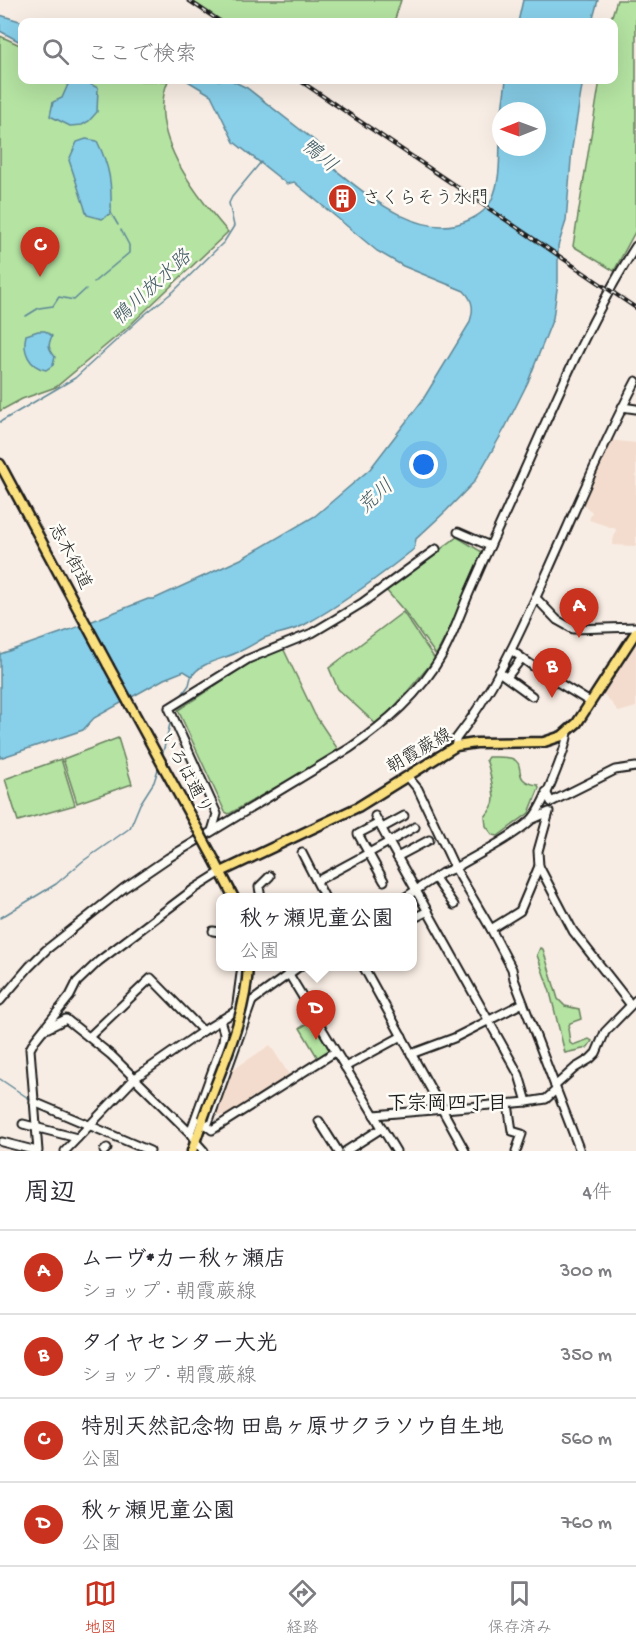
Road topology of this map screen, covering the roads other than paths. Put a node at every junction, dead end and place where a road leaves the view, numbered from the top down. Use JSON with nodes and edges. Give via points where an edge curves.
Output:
{"nodes":[{"id":1,"x":636,"y":246,"type":"edge"},
{"id":2,"x":636,"y":381,"type":"edge"},
{"id":3,"x":622,"y":407,"type":"junction"},
{"id":4,"x":636,"y":408,"type":"edge"},
{"id":5,"x":0,"y":464,"type":"edge"},
{"id":6,"x":458,"y":532,"type":"dead end"},
{"id":7,"x":490,"y":546,"type":"junction"},
{"id":8,"x":436,"y":549,"type":"dead end"},
{"id":9,"x":536,"y":598,"type":"junction"},
{"id":10,"x":636,"y":627,"type":"edge"},
{"id":11,"x":636,"y":632,"type":"edge"},
{"id":12,"x":511,"y":650,"type":"junction"},
{"id":13,"x":521,"y":659,"type":"junction"},
{"id":14,"x":108,"y":665,"type":"joint"},
{"id":15,"x":499,"y":672,"type":"junction"},
{"id":16,"x":507,"y":677,"type":"junction"},
{"id":17,"x":532,"y":696,"type":"dead end"},
{"id":18,"x":590,"y":702,"type":"junction"},
{"id":19,"x":568,"y":731,"type":"junction"},
{"id":20,"x":456,"y":746,"type":"junction"},
{"id":21,"x":636,"y":767,"type":"edge"},
{"id":22,"x":408,"y":777,"type":"junction"},
{"id":23,"x":546,"y":792,"type":"junction"},
{"id":24,"x":551,"y":802,"type":"junction"},
{"id":25,"x":549,"y":812,"type":"junction"},
{"id":26,"x":375,"y":816,"type":"dead end"},
{"id":27,"x":404,"y":816,"type":"dead end"},
{"id":28,"x":532,"y":820,"type":"junction"},
{"id":29,"x":380,"y":826,"type":"junction"},
{"id":30,"x":415,"y":827,"type":"dead end"},
{"id":31,"x":212,"y":831,"type":"junction"},
{"id":32,"x":429,"y":840,"type":"dead end"},
{"id":33,"x":389,"y":842,"type":"junction"},
{"id":34,"x":368,"y":853,"type":"junction"},
{"id":35,"x":302,"y":854,"type":"dead end"},
{"id":36,"x":398,"y":857,"type":"junction"},
{"id":37,"x":539,"y":866,"type":"junction"},
{"id":38,"x":455,"y":868,"type":"junction"},
{"id":39,"x":221,"y":872,"type":"junction"},
{"id":40,"x":270,"y":876,"type":"dead end"},
{"id":41,"x":435,"y":878,"type":"junction"},
{"id":42,"x":316,"y":881,"type":"junction"},
{"id":43,"x":384,"y":881,"type":"dead end"},
{"id":44,"x":416,"y":890,"type":"junction"},
{"id":45,"x":232,"y":893,"type":"edge"},
{"id":46,"x":260,"y":893,"type":"edge"},
{"id":47,"x":323,"y":893,"type":"edge"},
{"id":48,"x":411,"y":893,"type":"edge"},
{"id":49,"x":454,"y":905,"type":"dead end"},
{"id":50,"x":428,"y":911,"type":"junction"},
{"id":51,"x":417,"y":917,"type":"edge"},
{"id":52,"x":491,"y":929,"type":"junction"},
{"id":53,"x":241,"y":971,"type":"edge"},
{"id":54,"x":248,"y":971,"type":"edge"},
{"id":55,"x":286,"y":971,"type":"edge"},
{"id":56,"x":292,"y":971,"type":"edge"},
{"id":57,"x":366,"y":971,"type":"edge"},
{"id":58,"x":288,"y":974,"type":"junction"},
{"id":59,"x":0,"y":1001,"type":"edge"},
{"id":60,"x":252,"y":1001,"type":"junction"},
{"id":61,"x":523,"y":1003,"type":"junction"},
{"id":62,"x":633,"y":1003,"type":"edge"},
{"id":63,"x":236,"y":1011,"type":"junction"},
{"id":64,"x":220,"y":1020,"type":"junction"},
{"id":65,"x":489,"y":1021,"type":"junction"},
{"id":66,"x":43,"y":1030,"type":"junction"},
{"id":67,"x":203,"y":1031,"type":"junction"},
{"id":68,"x":402,"y":1036,"type":"junction"},
{"id":69,"x":89,"y":1037,"type":"junction"},
{"id":70,"x":336,"y":1052,"type":"junction"},
{"id":71,"x":411,"y":1054,"type":"junction"},
{"id":72,"x":345,"y":1067,"type":"junction"},
{"id":73,"x":135,"y":1078,"type":"junction"},
{"id":74,"x":555,"y":1088,"type":"junction"},
{"id":75,"x":34,"y":1102,"type":"junction"},
{"id":76,"x":527,"y":1102,"type":"junction"},
{"id":77,"x":508,"y":1104,"type":"junction"},
{"id":78,"x":442,"y":1110,"type":"junction"},
{"id":79,"x":374,"y":1115,"type":"junction"},
{"id":80,"x":319,"y":1121,"type":"dead end"},
{"id":81,"x":203,"y":1123,"type":"junction"},
{"id":82,"x":23,"y":1124,"type":"dead end"},
{"id":83,"x":36,"y":1127,"type":"junction"},
{"id":84,"x":87,"y":1127,"type":"junction"},
{"id":85,"x":382,"y":1128,"type":"junction"},
{"id":86,"x":190,"y":1132,"type":"junction"},
{"id":87,"x":77,"y":1138,"type":"junction"},
{"id":88,"x":195,"y":1141,"type":"junction"},
{"id":89,"x":2,"y":1142,"type":"dead end"},
{"id":90,"x":38,"y":1151,"type":"edge"},
{"id":91,"x":65,"y":1151,"type":"edge"},
{"id":92,"x":150,"y":1151,"type":"edge"},
{"id":93,"x":192,"y":1151,"type":"edge"},
{"id":94,"x":204,"y":1151,"type":"edge"},
{"id":95,"x":338,"y":1151,"type":"edge"},
{"id":96,"x":346,"y":1151,"type":"edge"},
{"id":97,"x":396,"y":1151,"type":"edge"},
{"id":98,"x":465,"y":1151,"type":"edge"},
{"id":99,"x":516,"y":1151,"type":"edge"},
{"id":100,"x":580,"y":1151,"type":"edge"}],
"edges":[{"from":1,"to":7,"type":"street","via":[[594,321]]},
{"from":2,"to":3,"type":"street"},
{"from":3,"to":4,"type":"street"},
{"from":3,"to":9,"type":"street"},
{"from":5,"to":14,"type":"main road","name":"志木街道"},
{"from":6,"to":7,"type":"street"},
{"from":7,"to":31,"type":"street","via":[[442,656],[398,710],[350,748]]},
{"from":8,"to":31,"type":"street","via":[[353,609],[312,633],[248,659],[169,708],[217,814]]},
{"from":9,"to":10,"type":"street","via":[[557,620],[573,629]]},
{"from":9,"to":12,"type":"street"},
{"from":11,"to":18,"type":"main road","name":"朝霞蕨線"},
{"from":12,"to":13,"type":"street"},
{"from":12,"to":15,"type":"street"},
{"from":13,"to":16,"type":"street"},
{"from":13,"to":18,"type":"street"},
{"from":14,"to":39,"type":"main road","name":"いろは通り","bridge":true},
{"from":15,"to":16,"type":"street"},
{"from":15,"to":20,"type":"street","via":[[456,739]]},
{"from":16,"to":17,"type":"street"},
{"from":18,"to":19,"type":"main road","name":"朝霞蕨線"},
{"from":19,"to":20,"type":"main road","name":"朝霞蕨線","via":[[544,742]]},
{"from":19,"to":23,"type":"street"},
{"from":20,"to":22,"type":"main road","name":"朝霞蕨線"},
{"from":21,"to":24,"type":"street","via":[[615,770]]},
{"from":22,"to":38,"type":"street","via":[[418,789]]},
{"from":22,"to":39,"type":"main road","name":"朝霞蕨線","via":[[352,810]]},
{"from":23,"to":24,"type":"street"},
{"from":23,"to":28,"type":"street"},
{"from":24,"to":25,"type":"street"},
{"from":25,"to":28,"type":"street"},
{"from":25,"to":37,"type":"street","via":[[538,851]]},
{"from":26,"to":29,"type":"street"},
{"from":27,"to":29,"type":"street"},
{"from":28,"to":38,"type":"street"},
{"from":29,"to":33,"type":"street"},
{"from":29,"to":34,"type":"street","via":[[358,834]]},
{"from":30,"to":33,"type":"street"},
{"from":31,"to":59,"type":"street","via":[[124,888],[46,950]]},
{"from":32,"to":36,"type":"street"},
{"from":33,"to":34,"type":"street"},
{"from":33,"to":36,"type":"street"},
{"from":34,"to":42,"type":"street"},
{"from":34,"to":43,"type":"street"},
{"from":35,"to":42,"type":"street"},
{"from":36,"to":44,"type":"street"},
{"from":37,"to":52,"type":"street","via":[[520,911]]},
{"from":37,"to":62,"type":"street","via":[[573,931]]},
{"from":38,"to":41,"type":"street"},
{"from":38,"to":52,"type":"street"},
{"from":39,"to":45,"type":"main road","name":"いろは通り"},
{"from":39,"to":66,"type":"street","via":[[99,961],[77,982]]},
{"from":40,"to":46,"type":"street","via":[[258,887]]},
{"from":41,"to":44,"type":"street"},
{"from":41,"to":49,"type":"street"},
{"from":42,"to":47,"type":"street"},
{"from":44,"to":48,"type":"street"},
{"from":44,"to":50,"type":"street"},
{"from":50,"to":51,"type":"street"},
{"from":50,"to":65,"type":"street"},
{"from":52,"to":61,"type":"street","via":[[512,969]]},
{"from":53,"to":63,"type":"street"},
{"from":54,"to":81,"type":"main road","bridge":true,"via":[[241,1011]]},
{"from":55,"to":58,"type":"street"},
{"from":56,"to":58,"type":"street"},
{"from":57,"to":68,"type":"street"},
{"from":58,"to":60,"type":"street"},
{"from":58,"to":70,"type":"street"},
{"from":60,"to":63,"type":"street"},
{"from":60,"to":81,"type":"street"},
{"from":61,"to":65,"type":"street"},
{"from":61,"to":74,"type":"street"},
{"from":62,"to":74,"type":"street","via":[[605,1032],[596,1053]]},
{"from":63,"to":64,"type":"street"},
{"from":64,"to":67,"type":"street"},
{"from":64,"to":86,"type":"street","via":[[223,1041]]},
{"from":65,"to":71,"type":"street"},
{"from":65,"to":76,"type":"street","via":[[519,1076]]},
{"from":66,"to":69,"type":"street","via":[[66,1018]]},
{"from":66,"to":75,"type":"street","via":[[30,1049]]},
{"from":67,"to":69,"type":"street","via":[[151,978]]},
{"from":67,"to":73,"type":"street"},
{"from":68,"to":71,"type":"street"},
{"from":68,"to":72,"type":"street"},
{"from":69,"to":73,"type":"street"},
{"from":70,"to":72,"type":"street"},
{"from":70,"to":81,"type":"street","via":[[212,1130]]},
{"from":71,"to":78,"type":"street"},
{"from":72,"to":79,"type":"street"},
{"from":73,"to":84,"type":"street"},
{"from":73,"to":86,"type":"street"},
{"from":74,"to":76,"type":"street","via":[[546,1099]]},
{"from":74,"to":100,"type":"street"},
{"from":75,"to":83,"type":"street"},
{"from":75,"to":84,"type":"street"},
{"from":76,"to":77,"type":"street"},
{"from":77,"to":78,"type":"street"},
{"from":77,"to":99,"type":"street","via":[[512,1131],[522,1134]]},
{"from":78,"to":79,"type":"street"},
{"from":78,"to":98,"type":"street"},
{"from":79,"to":85,"type":"street"},
{"from":80,"to":95,"type":"street"},
{"from":81,"to":88,"type":"main road"},
{"from":82,"to":83,"type":"street"},
{"from":83,"to":87,"type":"street"},
{"from":83,"to":90,"type":"street"},
{"from":84,"to":87,"type":"street"},
{"from":84,"to":92,"type":"street"},
{"from":85,"to":96,"type":"street"},
{"from":85,"to":97,"type":"street"},
{"from":86,"to":88,"type":"street"},
{"from":87,"to":91,"type":"street"},
{"from":88,"to":93,"type":"main road"},
{"from":88,"to":94,"type":"street"},
{"from":89,"to":90,"type":"street"}]}
